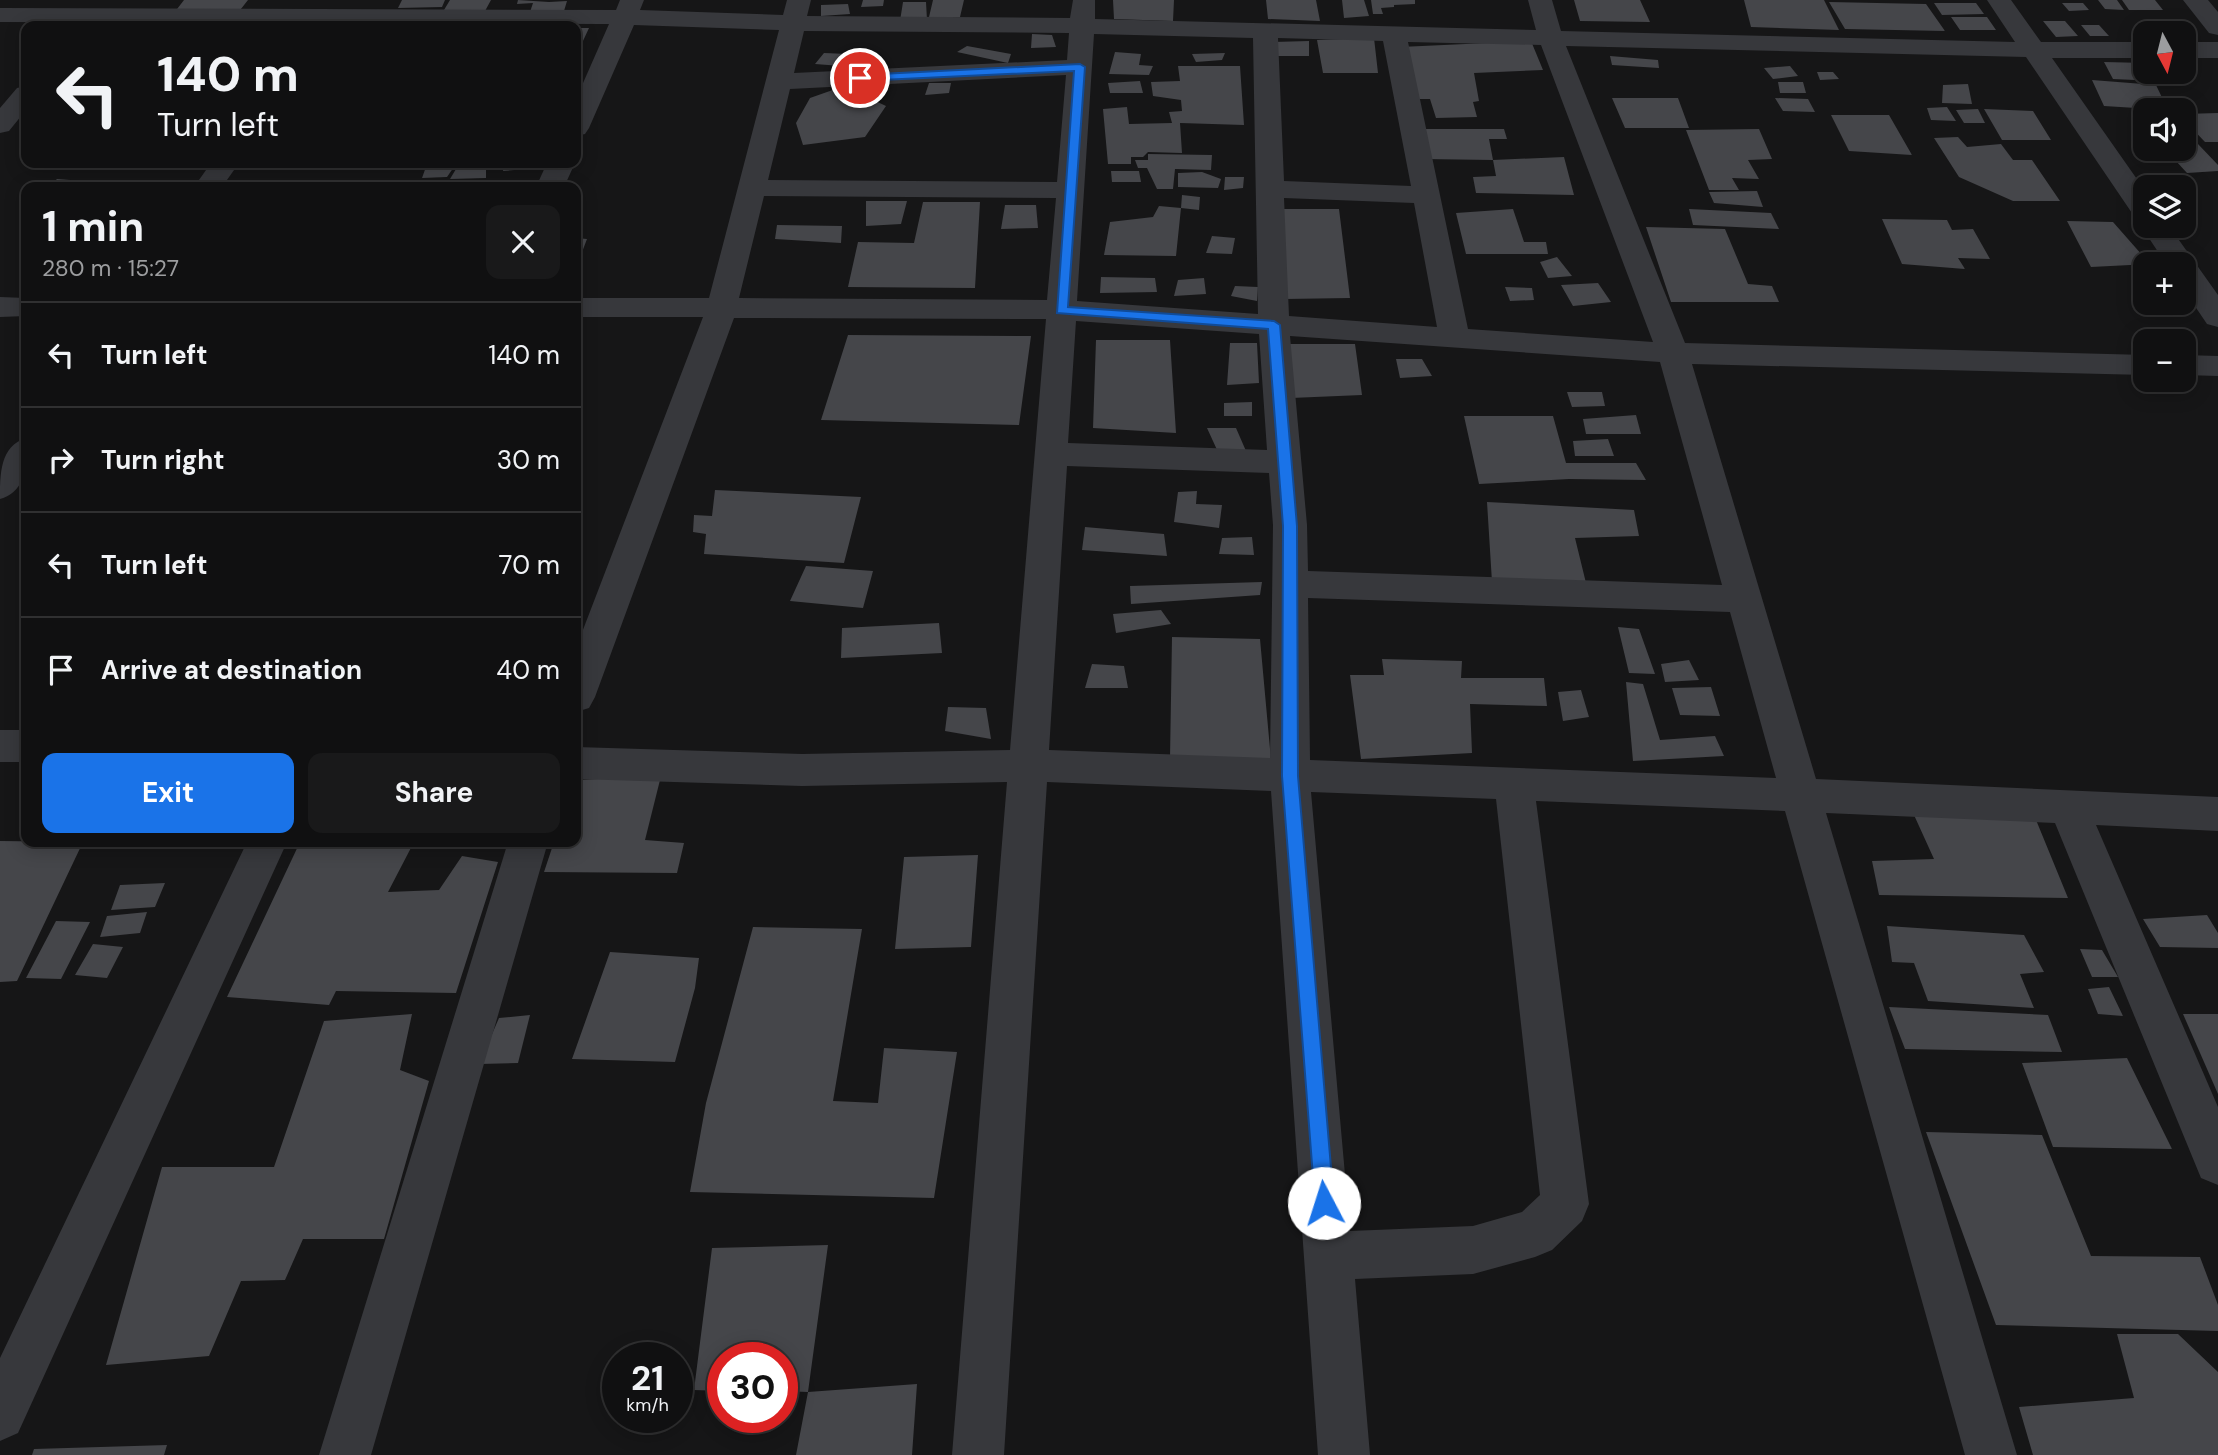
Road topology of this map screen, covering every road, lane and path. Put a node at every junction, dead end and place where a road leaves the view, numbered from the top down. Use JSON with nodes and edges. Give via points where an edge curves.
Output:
{"nodes":[{"id":1,"x":1540,"y":0,"type":"edge"},
{"id":2,"x":1999,"y":0,"type":"edge"},
{"id":3,"x":2195,"y":0,"type":"edge"},
{"id":4,"x":628,"y":9,"type":"edge"},
{"id":5,"x":795,"y":12,"type":"edge"},
{"id":6,"x":1083,"y":13,"type":"edge"},
{"id":7,"x":96,"y":14,"type":"edge"},
{"id":8,"x":0,"y":15,"type":"edge"},
{"id":9,"x":329,"y":15,"type":"edge"},
{"id":10,"x":2218,"y":28,"type":"edge"},
{"id":11,"x":1265,"y":30,"type":"junction"},
{"id":12,"x":1394,"y":34,"type":"junction"},
{"id":13,"x":1550,"y":37,"type":"junction"},
{"id":14,"x":2033,"y":50,"type":"junction"},
{"id":15,"x":2133,"y":50,"type":"edge"},
{"id":16,"x":2196,"y":50,"type":"edge"},
{"id":17,"x":2218,"y":50,"type":"edge"},
{"id":18,"x":1080,"y":67,"type":"junction"},
{"id":19,"x":777,"y":82,"type":"junction"},
{"id":20,"x":21,"y":100,"type":"edge"},
{"id":21,"x":581,"y":117,"type":"edge"},
{"id":22,"x":0,"y":125,"type":"edge"},
{"id":23,"x":751,"y":188,"type":"junction"},
{"id":24,"x":1270,"y":189,"type":"junction"},
{"id":25,"x":1071,"y":190,"type":"junction"},
{"id":26,"x":2133,"y":193,"type":"edge"},
{"id":27,"x":1426,"y":195,"type":"junction"},
{"id":28,"x":2196,"y":285,"type":"edge"},
{"id":29,"x":0,"y":307,"type":"edge"},
{"id":30,"x":21,"y":307,"type":"edge"},
{"id":31,"x":581,"y":307,"type":"edge"},
{"id":32,"x":722,"y":308,"type":"junction"},
{"id":33,"x":1062,"y":310,"type":"junction"},
{"id":34,"x":2218,"y":317,"type":"edge"},
{"id":35,"x":1274,"y":325,"type":"junction"},
{"id":36,"x":1455,"y":338,"type":"junction"},
{"id":37,"x":1673,"y":353,"type":"junction"},
{"id":38,"x":2133,"y":365,"type":"edge"},
{"id":39,"x":2196,"y":365,"type":"edge"},
{"id":40,"x":2218,"y":366,"type":"edge"},
{"id":41,"x":1051,"y":454,"type":"junction"},
{"id":42,"x":21,"y":456,"type":"edge"},
{"id":43,"x":1285,"y":462,"type":"junction"},
{"id":44,"x":0,"y":487,"type":"edge"},
{"id":45,"x":1290,"y":584,"type":"junction"},
{"id":46,"x":1744,"y":599,"type":"junction"},
{"id":47,"x":581,"y":683,"type":"edge"},
{"id":48,"x":0,"y":746,"type":"edge"},
{"id":49,"x":21,"y":746,"type":"edge"},
{"id":50,"x":581,"y":763,"type":"edge"},
{"id":51,"x":1029,"y":765,"type":"junction"},
{"id":52,"x":1290,"y":776,"type":"junction"},
{"id":53,"x":1514,"y":784,"type":"junction"},
{"id":54,"x":1801,"y":794,"type":"junction"},
{"id":55,"x":2068,"y":807,"type":"junction"},
{"id":56,"x":2218,"y":814,"type":"edge"},
{"id":57,"x":265,"y":847,"type":"edge"},
{"id":58,"x":527,"y":847,"type":"edge"},
{"id":59,"x":2218,"y":1162,"type":"edge"},
{"id":60,"x":1329,"y":1256,"type":"junction"},
{"id":61,"x":0,"y":1415,"type":"edge"},
{"id":62,"x":345,"y":1455,"type":"edge"},
{"id":63,"x":978,"y":1455,"type":"edge"},
{"id":64,"x":1344,"y":1455,"type":"edge"},
{"id":65,"x":1991,"y":1455,"type":"edge"}],
"edges":[{"from":1,"to":13,"type":"street"},
{"from":2,"to":14,"type":"street"},
{"from":3,"to":10,"type":"street"},
{"from":4,"to":5,"type":"street"},
{"from":4,"to":9,"type":"street"},
{"from":4,"to":21,"type":"street"},
{"from":5,"to":6,"type":"street"},
{"from":5,"to":19,"type":"street"},
{"from":6,"to":11,"type":"street"},
{"from":6,"to":18,"type":"street"},
{"from":7,"to":8,"type":"street"},
{"from":7,"to":9,"type":"street"},
{"from":11,"to":12,"type":"street"},
{"from":11,"to":24,"type":"street"},
{"from":12,"to":13,"type":"street"},
{"from":12,"to":27,"type":"street"},
{"from":13,"to":14,"type":"street"},
{"from":13,"to":37,"type":"street"},
{"from":14,"to":15,"type":"street"},
{"from":14,"to":26,"type":"street"},
{"from":16,"to":17,"type":"street"},
{"from":18,"to":19,"type":"street"},
{"from":18,"to":25,"type":"street"},
{"from":19,"to":23,"type":"street"},
{"from":20,"to":22,"type":"street"},
{"from":23,"to":25,"type":"street"},
{"from":23,"to":32,"type":"street"},
{"from":24,"to":27,"type":"street"},
{"from":24,"to":35,"type":"street"},
{"from":25,"to":33,"type":"street"},
{"from":27,"to":36,"type":"street"},
{"from":28,"to":34,"type":"street"},
{"from":29,"to":30,"type":"street"},
{"from":31,"to":32,"type":"street"},
{"from":32,"to":33,"type":"street"},
{"from":32,"to":47,"type":"street"},
{"from":33,"to":35,"type":"street"},
{"from":33,"to":41,"type":"street"},
{"from":35,"to":36,"type":"street"},
{"from":35,"to":43,"type":"street"},
{"from":36,"to":37,"type":"street"},
{"from":37,"to":38,"type":"street"},
{"from":37,"to":46,"type":"street"},
{"from":39,"to":40,"type":"street"},
{"from":41,"to":43,"type":"street"},
{"from":41,"to":51,"type":"street"},
{"from":42,"to":44,"type":"street"},
{"from":43,"to":45,"type":"street"},
{"from":45,"to":46,"type":"street"},
{"from":45,"to":52,"type":"street"},
{"from":46,"to":54,"type":"street"},
{"from":48,"to":49,"type":"street"},
{"from":50,"to":51,"type":"street","via":[[822,772]]},
{"from":51,"to":52,"type":"street"},
{"from":51,"to":63,"type":"street"},
{"from":52,"to":53,"type":"street"},
{"from":52,"to":60,"type":"street"},
{"from":53,"to":54,"type":"street"},
{"from":53,"to":60,"type":"street","via":[[1565,1204],[1535,1233],[1473,1250]]},
{"from":54,"to":55,"type":"street"},
{"from":54,"to":65,"type":"street"},
{"from":55,"to":56,"type":"street"},
{"from":55,"to":59,"type":"street"},
{"from":57,"to":61,"type":"street"},
{"from":58,"to":62,"type":"street"},
{"from":60,"to":64,"type":"street"}]}
